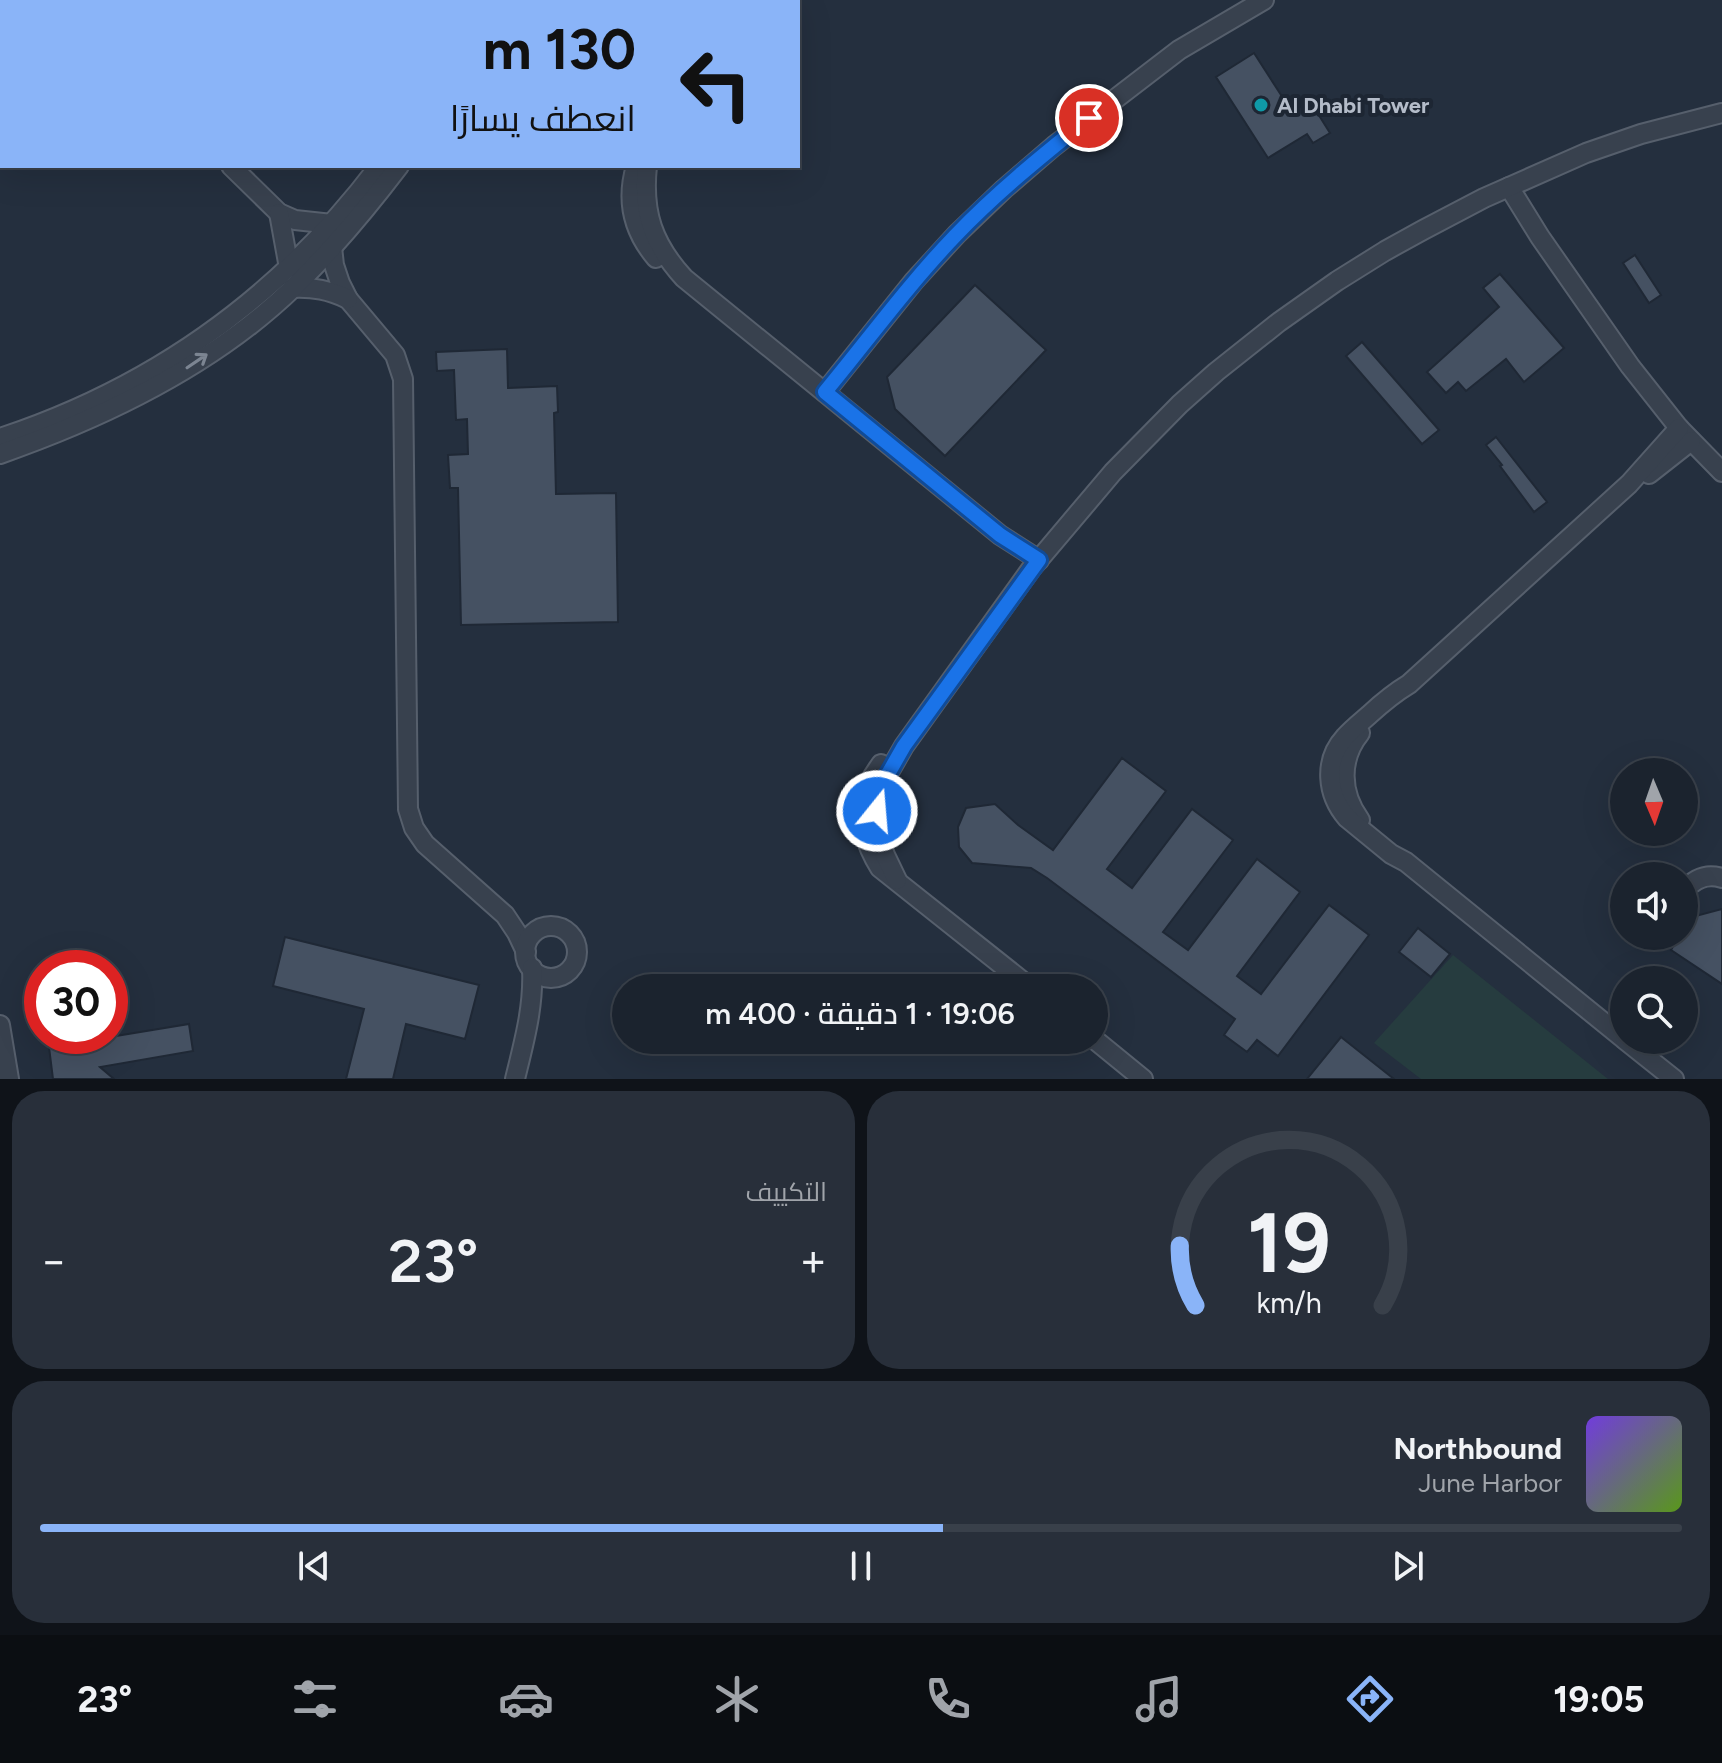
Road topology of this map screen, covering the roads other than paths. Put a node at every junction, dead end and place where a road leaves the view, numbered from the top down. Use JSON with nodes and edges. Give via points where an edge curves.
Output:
{"nodes":[{"id":1,"x":1264,"y":0,"type":"edge"},
{"id":2,"x":1722,"y":113,"type":"edge"},
{"id":3,"x":233,"y":168,"type":"edge"},
{"id":4,"x":377,"y":168,"type":"edge"},
{"id":5,"x":397,"y":168,"type":"edge"},
{"id":6,"x":636,"y":168,"type":"edge"},
{"id":7,"x":647,"y":168,"type":"edge"},
{"id":8,"x":1517,"y":184,"type":"junction"},
{"id":9,"x":279,"y":213,"type":"junction"},
{"id":10,"x":332,"y":224,"type":"junction"},
{"id":11,"x":332,"y":247,"type":"junction"},
{"id":12,"x":289,"y":268,"type":"junction"},
{"id":13,"x":684,"y":278,"type":"junction"},
{"id":14,"x":292,"y":288,"type":"junction"},
{"id":15,"x":348,"y":299,"type":"junction"},
{"id":16,"x":825,"y":392,"type":"junction"},
{"id":17,"x":1685,"y":435,"type":"junction"},
{"id":18,"x":0,"y":438,"type":"edge"},
{"id":19,"x":0,"y":454,"type":"edge"},
{"id":20,"x":1722,"y":472,"type":"edge"},
{"id":21,"x":1035,"y":564,"type":"junction"},
{"id":22,"x":1722,"y":878,"type":"edge"},
{"id":23,"x":1698,"y":879,"type":"edge"},
{"id":24,"x":505,"y":915,"type":"junction"},
{"id":25,"x":549,"y":926,"type":"junction"},
{"id":26,"x":529,"y":960,"type":"junction"},
{"id":27,"x":1014,"y":974,"type":"edge"},
{"id":28,"x":562,"y":975,"type":"junction"},
{"id":29,"x":529,"y":1021,"type":"junction"},
{"id":30,"x":0,"y":1025,"type":"edge"},
{"id":31,"x":1610,"y":1029,"type":"edge"},
{"id":32,"x":1108,"y":1050,"type":"edge"},
{"id":33,"x":1642,"y":1054,"type":"edge"},
{"id":34,"x":9,"y":1079,"type":"edge"},
{"id":35,"x":515,"y":1079,"type":"edge"},
{"id":36,"x":1143,"y":1079,"type":"edge"},
{"id":37,"x":1674,"y":1079,"type":"edge"}],
"edges":[{"from":1,"to":16,"type":"street","via":[[1166,59],[1004,189],[914,281]]},
{"from":2,"to":8,"type":"street","via":[[1586,153]]},
{"from":3,"to":9,"type":"street"},
{"from":4,"to":10,"type":"street"},
{"from":5,"to":11,"type":"street"},
{"from":6,"to":13,"type":"street","via":[[632,208],[641,237],[659,261]]},
{"from":7,"to":13,"type":"street","via":[[651,226]]},
{"from":8,"to":17,"type":"street","via":[[1540,221],[1544,243]]},
{"from":8,"to":21,"type":"street","via":[[1385,251],[1253,342],[1146,438]]},
{"from":9,"to":10,"type":"street"},
{"from":9,"to":12,"type":"street"},
{"from":10,"to":12,"type":"street"},
{"from":11,"to":14,"type":"street"},
{"from":11,"to":15,"type":"street"},
{"from":12,"to":18,"type":"street","via":[[248,305],[154,370],[56,419]]},
{"from":13,"to":16,"type":"street"},
{"from":14,"to":15,"type":"street","via":[[312,287]]},
{"from":19,"to":14,"type":"street","one_way":true,"via":[[134,399],[222,344]]},
{"from":15,"to":24,"type":"street","via":[[395,355],[403,379],[408,809],[425,844]]},
{"from":16,"to":21,"type":"street"},
{"from":17,"to":20,"type":"street"},
{"from":17,"to":31,"type":"street","via":[[1363,729],[1344,773],[1348,797],[1360,819]]},
{"from":21,"to":27,"type":"street","via":[[904,746],[880,788],[877,811],[878,834],[897,880]]},
{"from":22,"to":23,"type":"street"},
{"from":24,"to":25,"type":"street"},
{"from":24,"to":26,"type":"street"},
{"from":25,"to":26,"type":"street","via":[[535,932],[527,944]]},
{"from":25,"to":28,"type":"street","via":[[565,930],[575,942],[574,965]]},
{"from":26,"to":28,"type":"street","via":[[546,977]]},
{"from":26,"to":29,"type":"street"},
{"from":28,"to":29,"type":"street"},
{"from":29,"to":35,"type":"street"},
{"from":30,"to":34,"type":"street"},
{"from":32,"to":36,"type":"street"},
{"from":33,"to":37,"type":"street"}]}
